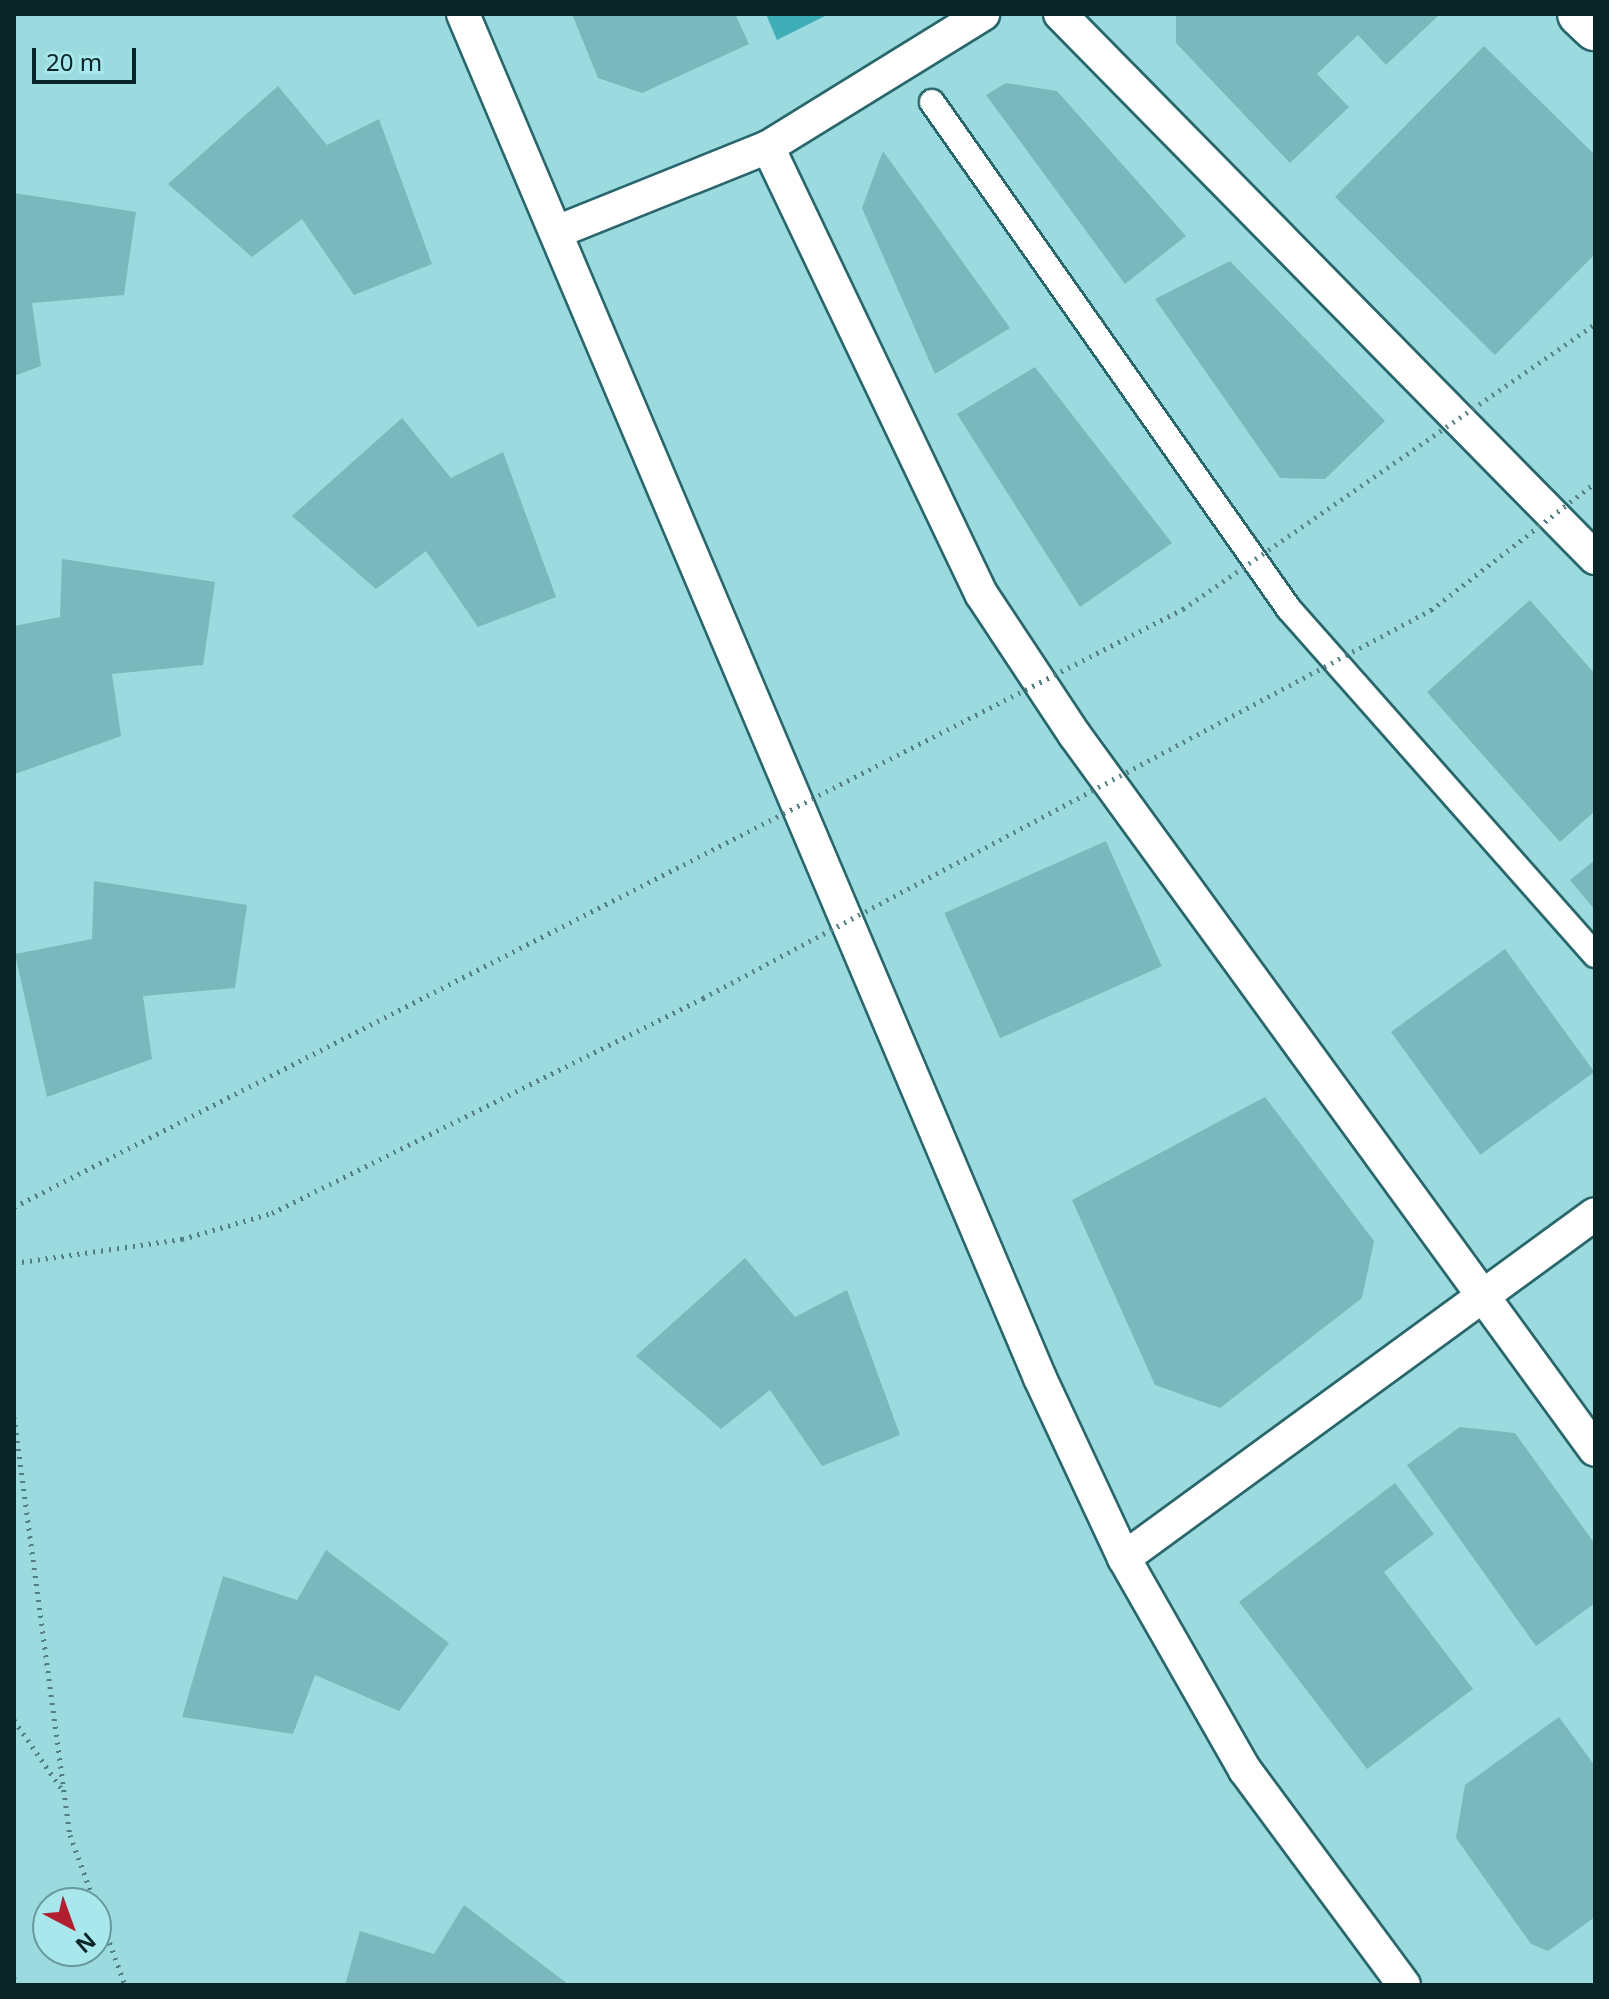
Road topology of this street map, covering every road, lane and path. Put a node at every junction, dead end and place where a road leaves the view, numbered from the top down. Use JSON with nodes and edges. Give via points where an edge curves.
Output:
{"nodes":[{"id":1,"x":463,"y":14,"type":"edge"},
{"id":2,"x":983,"y":14,"type":"edge"},
{"id":3,"x":1060,"y":14,"type":"edge"},
{"id":4,"x":1580,"y":14,"type":"edge"},
{"id":5,"x":1595,"y":28,"type":"edge"},
{"id":6,"x":932,"y":102,"type":"dead end"},
{"id":7,"x":768,"y":147,"type":"junction"},
{"id":8,"x":559,"y":231,"type":"junction"},
{"id":9,"x":1595,"y":324,"type":"edge"},
{"id":10,"x":1595,"y":483,"type":"edge"},
{"id":11,"x":1595,"y":558,"type":"edge"},
{"id":12,"x":1595,"y":955,"type":"edge"},
{"id":13,"x":14,"y":1207,"type":"edge"},
{"id":14,"x":1595,"y":1214,"type":"edge"},
{"id":15,"x":14,"y":1263,"type":"edge"},
{"id":16,"x":1487,"y":1296,"type":"junction"},
{"id":17,"x":14,"y":1417,"type":"edge"},
{"id":18,"x":1595,"y":1450,"type":"edge"},
{"id":19,"x":1124,"y":1558,"type":"junction"},
{"id":20,"x":14,"y":1720,"type":"edge"},
{"id":21,"x":64,"y":1793,"type":"junction"},
{"id":22,"x":90,"y":1887,"type":"edge"},
{"id":23,"x":112,"y":1949,"type":"edge"},
{"id":24,"x":14,"y":1977,"type":"edge"},
{"id":25,"x":15,"y":1985,"type":"edge"},
{"id":26,"x":125,"y":1985,"type":"edge"},
{"id":27,"x":1404,"y":1985,"type":"edge"}],
"edges":[{"from":1,"to":8,"type":"street"},
{"from":2,"to":7,"type":"street"},
{"from":3,"to":11,"type":"street"},
{"from":4,"to":5,"type":"main road"},
{"from":6,"to":12,"type":"street","via":[[1289,609]]},
{"from":7,"to":8,"type":"street"},
{"from":7,"to":16,"type":"street","via":[[982,595],[1074,734]]},
{"from":8,"to":19,"type":"street","via":[[1040,1378]]},
{"from":9,"to":13,"type":"path","bridge":true,"via":[[1183,609]]},
{"from":10,"to":15,"type":"path","bridge":true,"via":[[1431,610],[703,998],[272,1213],[182,1239]]},
{"from":14,"to":16,"type":"street"},
{"from":16,"to":18,"type":"street"},
{"from":16,"to":19,"type":"street"},
{"from":17,"to":21,"type":"path"},
{"from":19,"to":27,"type":"street","via":[[1245,1770]]},
{"from":20,"to":21,"type":"path"},
{"from":21,"to":22,"type":"path","via":[[70,1835]]},
{"from":23,"to":26,"type":"path"},
{"from":24,"to":25,"type":"path"}]}
